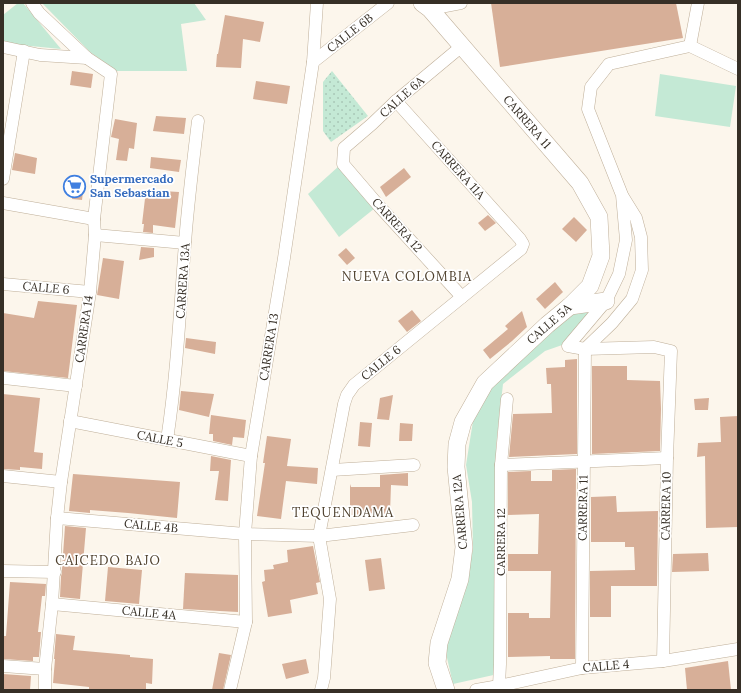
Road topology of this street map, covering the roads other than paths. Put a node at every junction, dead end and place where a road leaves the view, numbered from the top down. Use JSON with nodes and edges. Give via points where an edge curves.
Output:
{"nodes":[{"id":1,"x":32,"y":3,"type":"edge"},
{"id":2,"x":317,"y":3,"type":"edge"},
{"id":3,"x":388,"y":3,"type":"edge"},
{"id":4,"x":461,"y":3,"type":"edge"},
{"id":5,"x":698,"y":3,"type":"edge"},
{"id":6,"x":426,"y":6,"type":"edge"},
{"id":7,"x":462,"y":46,"type":"junction"},
{"id":8,"x":690,"y":46,"type":"junction"},
{"id":9,"x":3,"y":47,"type":"edge"},
{"id":10,"x":24,"y":51,"type":"junction"},
{"id":11,"x":87,"y":58,"type":"junction"},
{"id":12,"x":313,"y":62,"type":"junction"},
{"id":13,"x":738,"y":69,"type":"edge"},
{"id":14,"x":396,"y":100,"type":"junction"},
{"id":15,"x":198,"y":121,"type":"dead end"},
{"id":16,"x":344,"y":148,"type":"joint"},
{"id":17,"x":3,"y":179,"type":"edge"},
{"id":18,"x":622,"y":195,"type":"junction"},
{"id":19,"x":3,"y":204,"type":"edge"},
{"id":20,"x":94,"y":219,"type":"junction"},
{"id":21,"x":95,"y":235,"type":"junction"},
{"id":22,"x":520,"y":239,"type":"joint"},
{"id":23,"x":185,"y":243,"type":"junction"},
{"id":24,"x":601,"y":256,"type":"joint"},
{"id":25,"x":3,"y":284,"type":"edge"},
{"id":26,"x":90,"y":292,"type":"junction"},
{"id":27,"x":462,"y":297,"type":"junction"},
{"id":28,"x":606,"y":301,"type":"junction"},
{"id":29,"x":570,"y":306,"type":"junction"},
{"id":30,"x":584,"y":349,"type":"junction"},
{"id":31,"x":4,"y":378,"type":"dead end"},
{"id":32,"x":485,"y":384,"type":"joint"},
{"id":33,"x":76,"y":386,"type":"junction"},
{"id":34,"x":507,"y":399,"type":"dead end"},
{"id":35,"x":70,"y":421,"type":"junction"},
{"id":36,"x":167,"y":440,"type":"junction"},
{"id":37,"x":251,"y":456,"type":"junction"},
{"id":38,"x":667,"y":458,"type":"junction"},
{"id":39,"x":583,"y":462,"type":"junction"},
{"id":40,"x":414,"y":465,"type":"dead end"},
{"id":41,"x":501,"y":465,"type":"junction"},
{"id":42,"x":332,"y":470,"type":"junction"},
{"id":43,"x":3,"y":476,"type":"edge"},
{"id":44,"x":61,"y":482,"type":"junction"},
{"id":45,"x":57,"y":518,"type":"junction"},
{"id":46,"x":413,"y":525,"type":"dead end"},
{"id":47,"x":245,"y":534,"type":"junction"},
{"id":48,"x":319,"y":536,"type":"junction"},
{"id":49,"x":3,"y":571,"type":"edge"},
{"id":50,"x":54,"y":572,"type":"junction"},
{"id":51,"x":52,"y":604,"type":"junction"},
{"id":52,"x":246,"y":622,"type":"junction"},
{"id":53,"x":738,"y":649,"type":"edge"},
{"id":54,"x":663,"y":661,"type":"junction"},
{"id":55,"x":3,"y":666,"type":"edge"},
{"id":56,"x":582,"y":668,"type":"junction"},
{"id":57,"x":45,"y":669,"type":"junction"},
{"id":58,"x":499,"y":686,"type":"junction"},
{"id":59,"x":45,"y":690,"type":"edge"},
{"id":60,"x":230,"y":690,"type":"edge"},
{"id":61,"x":321,"y":690,"type":"edge"},
{"id":62,"x":446,"y":690,"type":"edge"},
{"id":63,"x":476,"y":690,"type":"edge"}],
"edges":[{"from":1,"to":11,"type":"street","name":"CARRERA 14","via":[[39,13]]},
{"from":2,"to":12,"type":"street","name":"CARRERA 13"},
{"from":3,"to":12,"type":"street","name":"CALLE 6B"},
{"from":4,"to":6,"type":"street"},
{"from":5,"to":8,"type":"street"},
{"from":6,"to":7,"type":"street","name":"CARRERA 11"},
{"from":7,"to":14,"type":"street","name":"CALLE 6A"},
{"from":7,"to":24,"type":"street","name":"CARRERA 11","via":[[580,183],[599,217]]},
{"from":8,"to":13,"type":"street"},
{"from":8,"to":18,"type":"street","via":[[609,64],[591,87],[588,109]]},
{"from":9,"to":10,"type":"street"},
{"from":10,"to":11,"type":"street","via":[[40,55]]},
{"from":10,"to":17,"type":"street"},
{"from":11,"to":20,"type":"street","name":"CARRERA 14","via":[[111,74]]},
{"from":12,"to":37,"type":"street","name":"CARRERA 13"},
{"from":14,"to":16,"type":"street","name":"CALLE 6A"},
{"from":14,"to":22,"type":"street","name":"CARRERA 11A"},
{"from":15,"to":23,"type":"street","name":"CARRERA 13A"},
{"from":16,"to":27,"type":"street","name":"CARRERA 12","via":[[343,164]]},
{"from":18,"to":28,"type":"street","via":[[626,240],[619,274]]},
{"from":18,"to":30,"type":"street","via":[[636,218],[641,236],[642,270],[632,299],[612,323]]},
{"from":19,"to":20,"type":"street"},
{"from":20,"to":21,"type":"street","name":"CARRERA 14"},
{"from":21,"to":23,"type":"street"},
{"from":21,"to":26,"type":"street","name":"CARRERA 14"},
{"from":22,"to":27,"type":"street","name":"CALLE 6","via":[[521,249]]},
{"from":23,"to":36,"type":"street","name":"CARRERA 13A","via":[[178,347]]},
{"from":24,"to":29,"type":"street","name":"CALLE 5A","via":[[590,286]]},
{"from":25,"to":26,"type":"street","name":"CALLE 6"},
{"from":26,"to":33,"type":"street","name":"CARRERA 14"},
{"from":27,"to":42,"type":"street","name":"CALLE 6","via":[[354,385],[344,404]]},
{"from":28,"to":29,"type":"street"},
{"from":28,"to":30,"type":"street","via":[[568,346]]},
{"from":29,"to":32,"type":"street","name":"CALLE 5A"},
{"from":30,"to":38,"type":"street","name":"CARRERA 10","via":[[654,347],[671,351]]},
{"from":30,"to":39,"type":"street","name":"CARRERA 11"},
{"from":31,"to":33,"type":"street"},
{"from":32,"to":62,"type":"street","name":"CARRERA 12A","via":[[463,422],[457,444],[456,468],[464,547],[460,578],[439,643],[438,662]]},
{"from":33,"to":35,"type":"street","name":"CARRERA 14"},
{"from":34,"to":41,"type":"street","name":"CARRERA 12"},
{"from":35,"to":36,"type":"street","name":"CALLE 5"},
{"from":35,"to":44,"type":"street","name":"CARRERA 14"},
{"from":36,"to":37,"type":"street","name":"CALLE 5"},
{"from":37,"to":47,"type":"street","name":"CARRERA 13"},
{"from":38,"to":39,"type":"street"},
{"from":38,"to":54,"type":"street","name":"CARRERA 10"},
{"from":39,"to":41,"type":"street"},
{"from":39,"to":56,"type":"street","name":"CARRERA 11"},
{"from":40,"to":42,"type":"street"},
{"from":41,"to":58,"type":"street","name":"CARRERA 12"},
{"from":42,"to":48,"type":"street","name":"CALLE 6"},
{"from":43,"to":44,"type":"street"},
{"from":44,"to":45,"type":"street","name":"CARRERA 14"},
{"from":45,"to":47,"type":"street","name":"CALLE 4B"},
{"from":45,"to":50,"type":"street","name":"CARRERA 14"},
{"from":46,"to":48,"type":"street","name":"CALLE 4B"},
{"from":47,"to":48,"type":"street","name":"CALLE 4B"},
{"from":47,"to":52,"type":"street","name":"CARRERA 13"},
{"from":48,"to":61,"type":"street","via":[[330,599]]},
{"from":49,"to":50,"type":"street"},
{"from":50,"to":51,"type":"street","name":"CARRERA 14"},
{"from":51,"to":52,"type":"street","name":"CALLE 4A"},
{"from":51,"to":57,"type":"street","name":"CARRERA 14"},
{"from":52,"to":60,"type":"street","name":"CARRERA 13"},
{"from":53,"to":54,"type":"street","name":"CALLE 4"},
{"from":54,"to":56,"type":"street","name":"CALLE 4"},
{"from":55,"to":57,"type":"street"},
{"from":56,"to":58,"type":"street","name":"CALLE 4"},
{"from":57,"to":59,"type":"street","name":"CARRERA 14"},
{"from":58,"to":63,"type":"street","name":"CALLE 4"}]}
